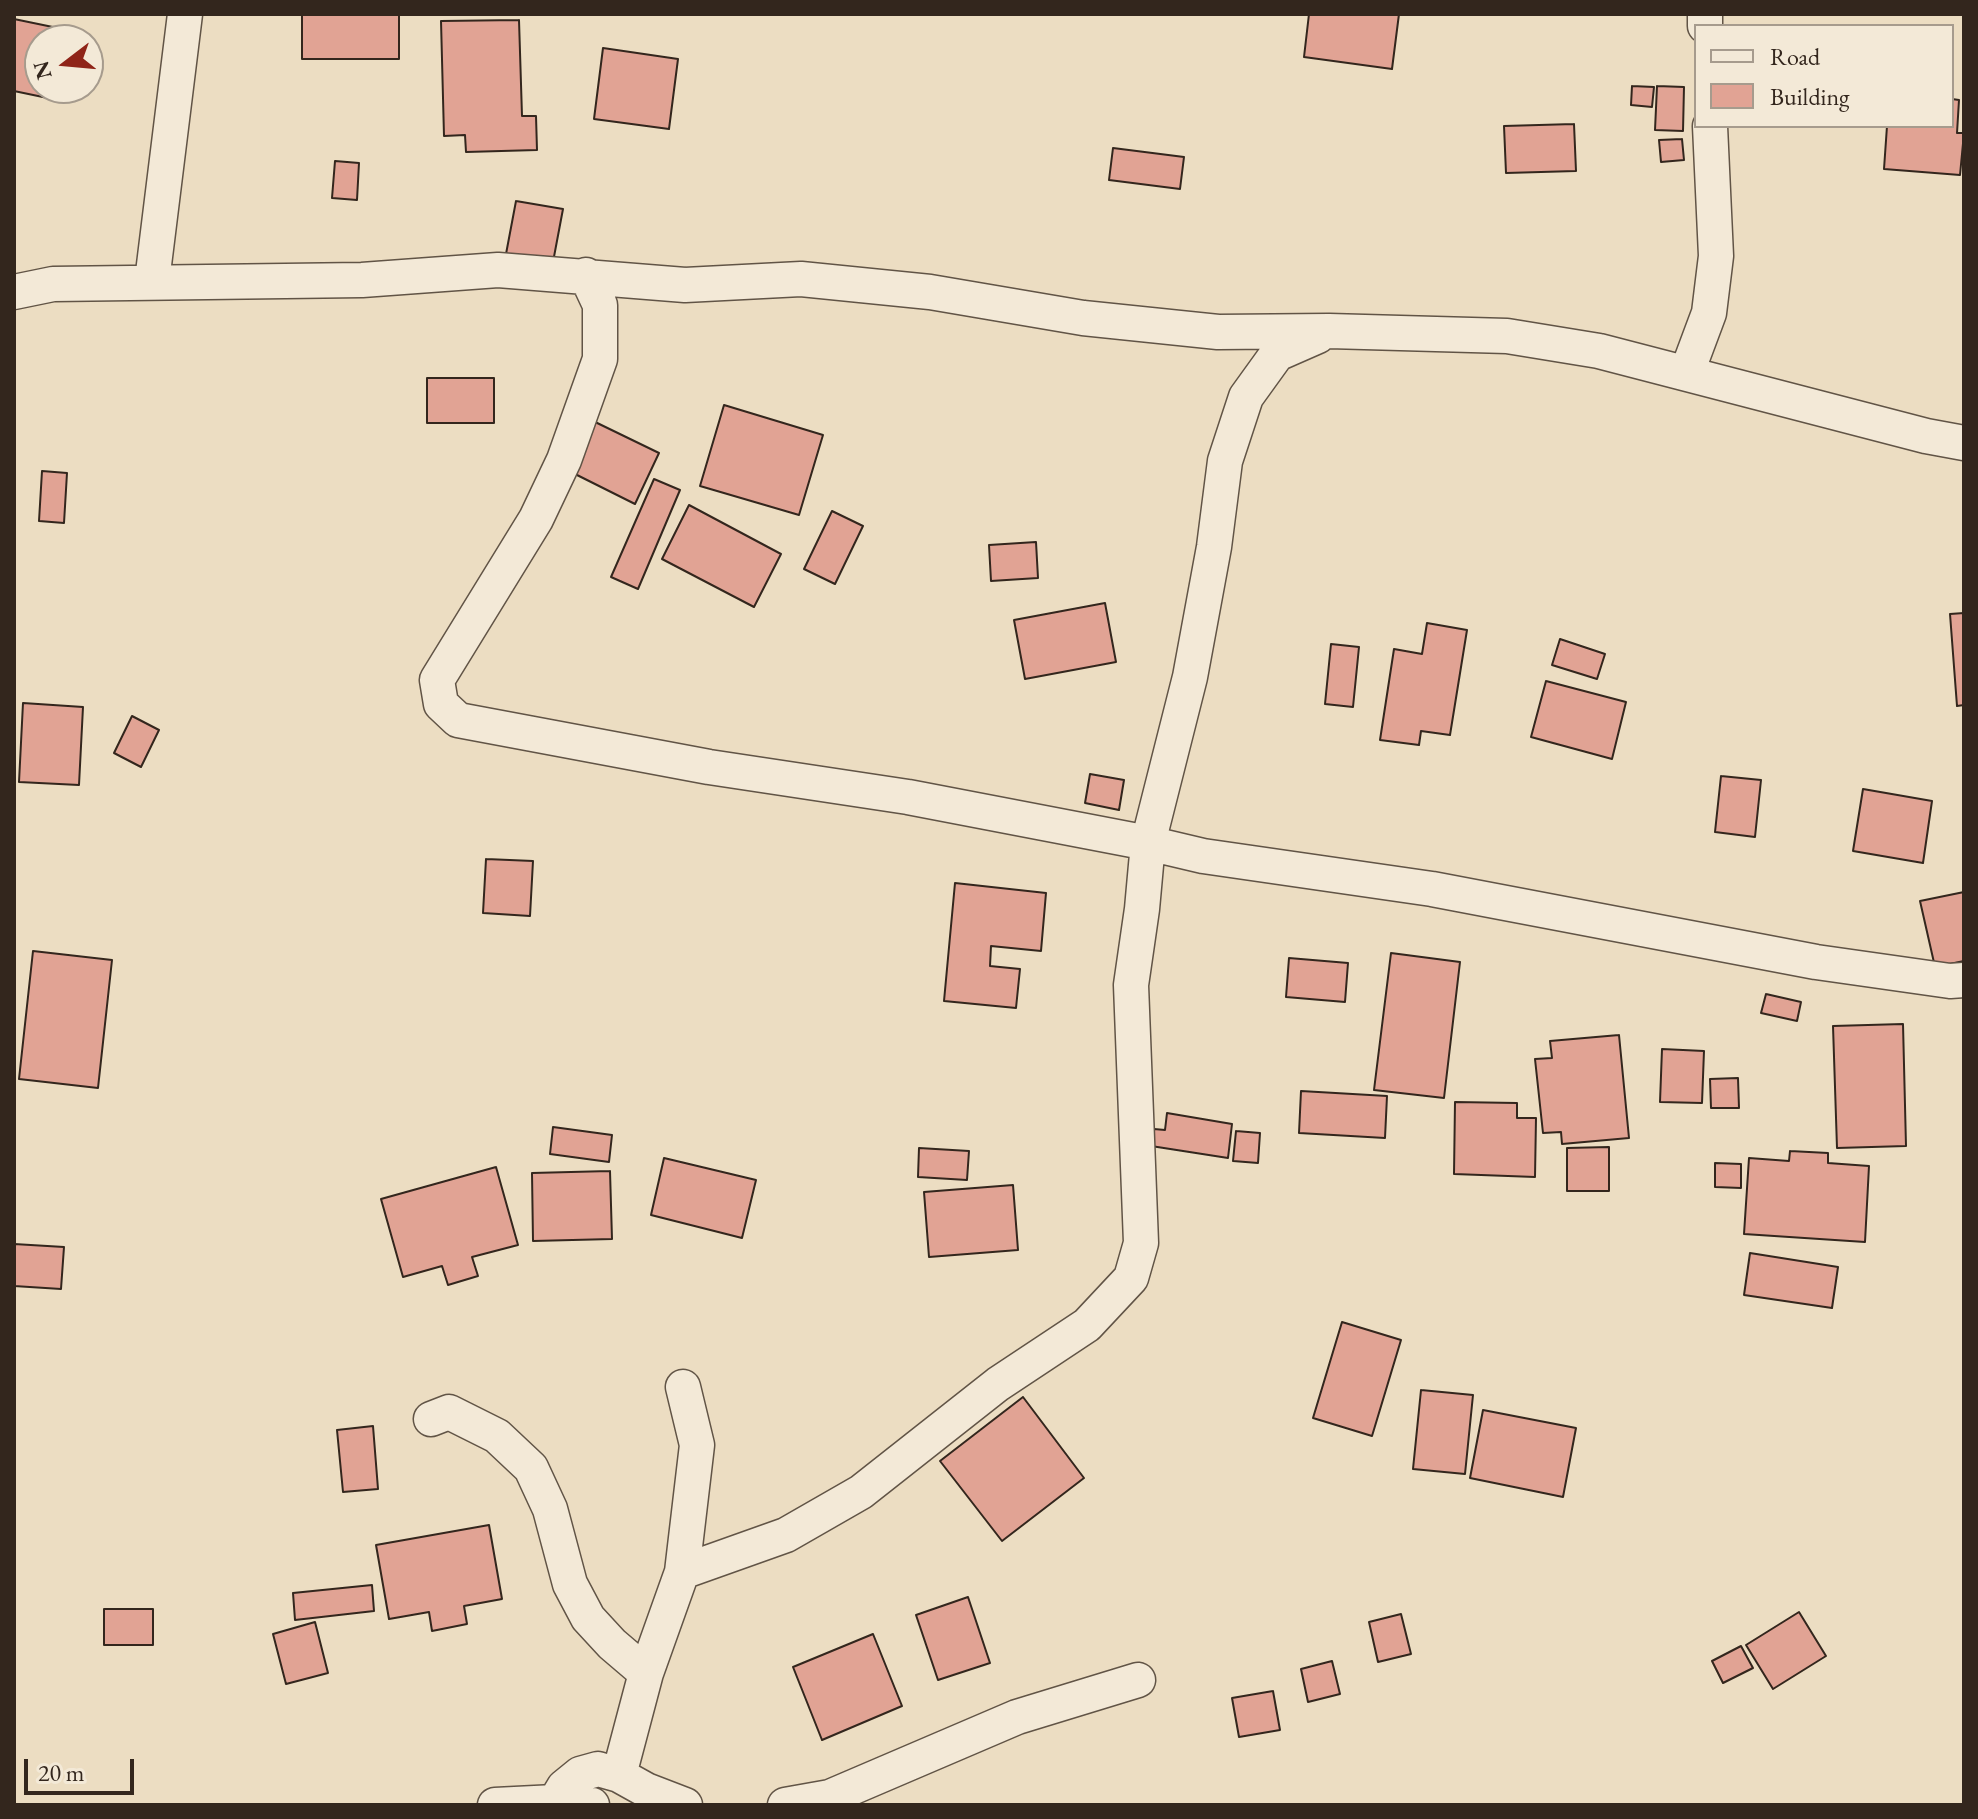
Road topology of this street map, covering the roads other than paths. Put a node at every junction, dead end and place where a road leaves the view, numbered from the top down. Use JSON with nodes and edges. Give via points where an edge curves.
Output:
{"nodes":[{"id":1,"x":185,"y":14,"type":"edge"},
{"id":2,"x":1710,"y":128,"type":"edge"},
{"id":3,"x":586,"y":275,"type":"junction"},
{"id":4,"x":152,"y":281,"type":"junction"},
{"id":5,"x":14,"y":292,"type":"edge"},
{"id":6,"x":1329,"y":331,"type":"junction"},
{"id":7,"x":1687,"y":372,"type":"junction"},
{"id":8,"x":1964,"y":443,"type":"edge"},
{"id":9,"x":1148,"y":843,"type":"junction"},
{"id":10,"x":1964,"y":980,"type":"edge"},
{"id":11,"x":683,"y":1387,"type":"dead end"},
{"id":12,"x":431,"y":1419,"type":"dead end"},
{"id":13,"x":682,"y":1572,"type":"junction"},
{"id":14,"x":646,"y":1673,"type":"junction"},
{"id":15,"x":1138,"y":1680,"type":"dead end"},
{"id":16,"x":619,"y":1775,"type":"junction"},
{"id":17,"x":555,"y":1802,"type":"junction"},
{"id":18,"x":495,"y":1805,"type":"edge"},
{"id":19,"x":592,"y":1805,"type":"edge"},
{"id":20,"x":685,"y":1805,"type":"edge"},
{"id":21,"x":785,"y":1805,"type":"edge"}],
"edges":[{"from":1,"to":4,"type":"street"},
{"from":2,"to":7,"type":"street","via":[[1716,256],[1709,313]]},
{"from":3,"to":4,"type":"street","via":[[498,270],[362,280]]},
{"from":3,"to":6,"type":"street","via":[[685,285],[801,279],[1218,332]]},
{"from":3,"to":9,"type":"street","via":[[600,305],[600,359],[582,413],[536,519],[437,680],[441,704],[458,720]]},
{"from":4,"to":5,"type":"street","via":[[53,284]]},
{"from":6,"to":7,"type":"street","via":[[1507,336]]},
{"from":6,"to":9,"type":"street","via":[[1277,354],[1246,397],[1225,461],[1190,677]]},
{"from":7,"to":8,"type":"street"},
{"from":9,"to":10,"type":"street","via":[[1203,856],[1447,891],[1816,962]]},
{"from":9,"to":13,"type":"street","via":[[1131,985],[1141,1243],[1131,1278],[1087,1325],[998,1384],[861,1492],[786,1535]]},
{"from":11,"to":13,"type":"street","via":[[697,1445]]},
{"from":12,"to":14,"type":"street","via":[[449,1412],[497,1436],[531,1468],[550,1509],[570,1584],[588,1618]]},
{"from":13,"to":14,"type":"street"},
{"from":14,"to":16,"type":"street"},
{"from":15,"to":21,"type":"street","via":[[1017,1717],[830,1797]]},
{"from":16,"to":17,"type":"street","via":[[598,1769],[580,1774]]},
{"from":16,"to":20,"type":"street"},
{"from":17,"to":18,"type":"street"},
{"from":17,"to":19,"type":"street"}]}
